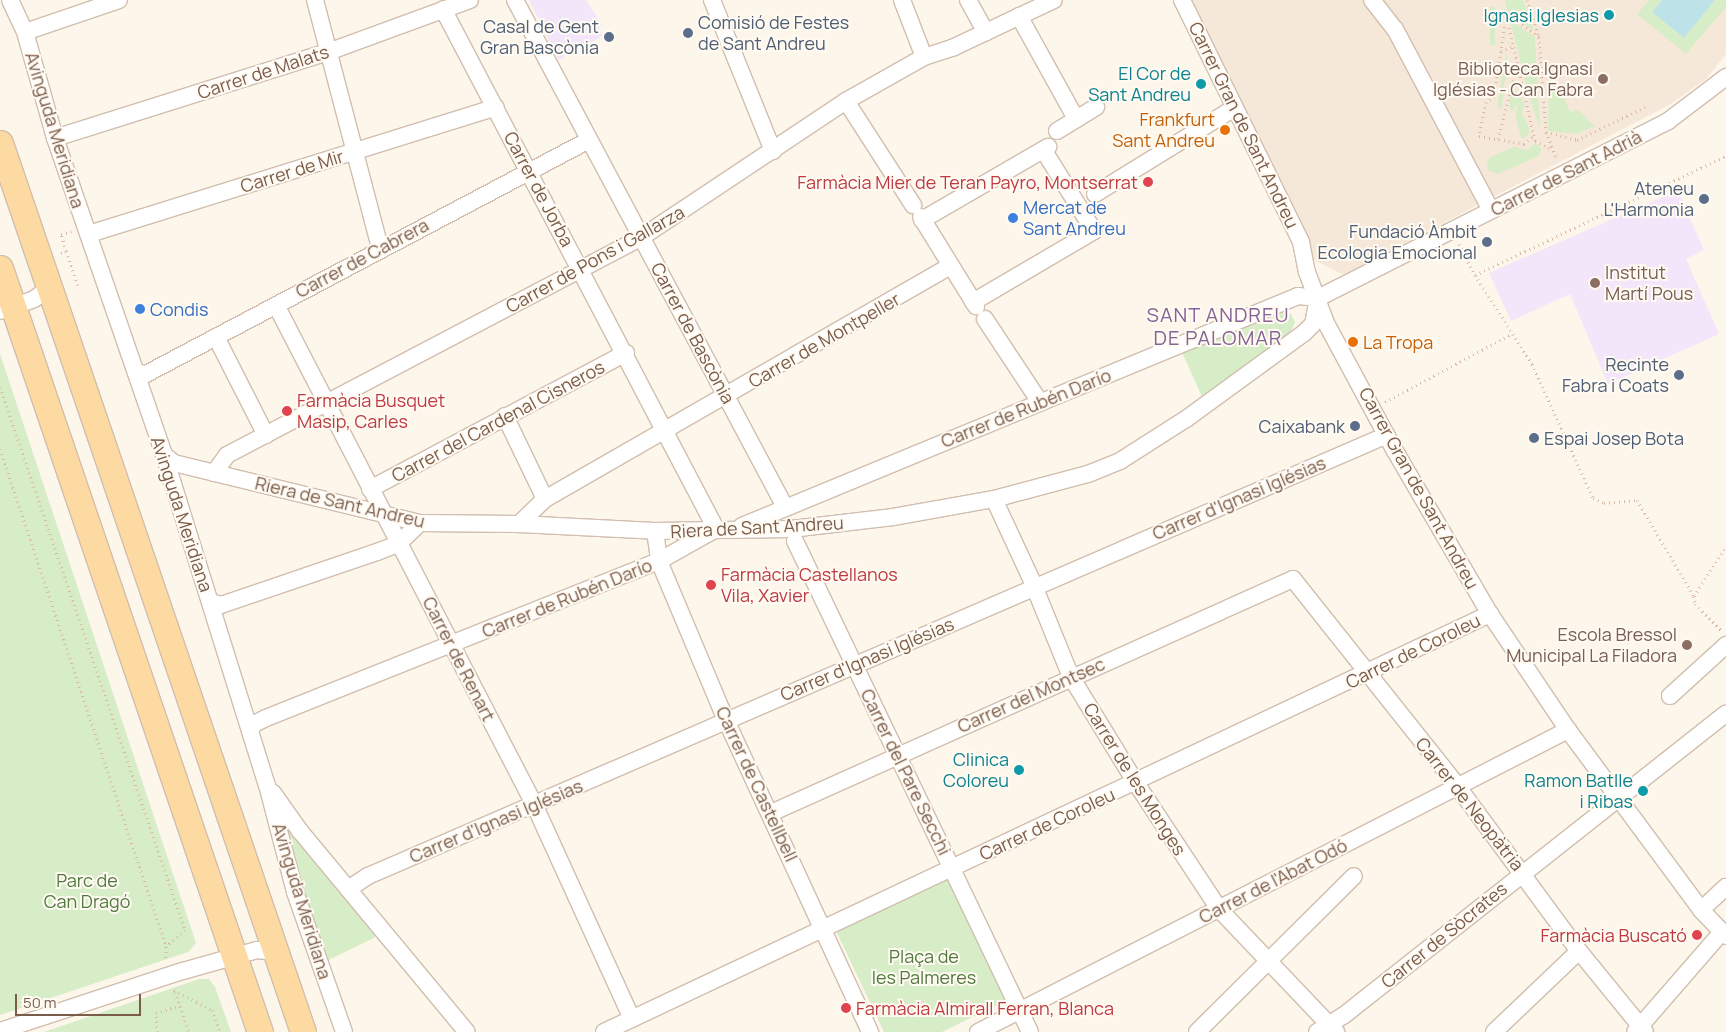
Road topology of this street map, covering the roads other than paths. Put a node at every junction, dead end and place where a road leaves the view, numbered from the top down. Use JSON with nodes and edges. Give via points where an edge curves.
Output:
{"nodes":[{"id":1,"x":10,"y":0,"type":"edge"},
{"id":2,"x":118,"y":0,"type":"edge"},
{"id":3,"x":314,"y":0,"type":"edge"},
{"id":4,"x":470,"y":0,"type":"edge"},
{"id":5,"x":515,"y":0,"type":"edge"},
{"id":6,"x":712,"y":0,"type":"edge"},
{"id":7,"x":902,"y":0,"type":"edge"},
{"id":8,"x":968,"y":0,"type":"edge"},
{"id":9,"x":1054,"y":0,"type":"edge"},
{"id":10,"x":1182,"y":0,"type":"edge"},
{"id":11,"x":1372,"y":0,"type":"edge"},
{"id":12,"x":1034,"y":5,"type":"edge"},
{"id":13,"x":443,"y":9,"type":"junction"},
{"id":14,"x":1019,"y":16,"type":"junction"},
{"id":15,"x":25,"y":32,"type":"junction"},
{"id":16,"x":986,"y":32,"type":"junction"},
{"id":17,"x":328,"y":52,"type":"junction"},
{"id":18,"x":924,"y":57,"type":"junction"},
{"id":19,"x":1723,"y":80,"type":"edge"},
{"id":20,"x":846,"y":101,"type":"junction"},
{"id":21,"x":496,"y":107,"type":"junction"},
{"id":22,"x":1096,"y":107,"type":"dead end"},
{"id":23,"x":1234,"y":108,"type":"junction"},
{"id":24,"x":1076,"y":119,"type":"junction"},
{"id":25,"x":1057,"y":131,"type":"dead end"},
{"id":26,"x":55,"y":138,"type":"junction"},
{"id":27,"x":589,"y":140,"type":"junction"},
{"id":28,"x":0,"y":143,"type":"edge"},
{"id":29,"x":773,"y":151,"type":"junction"},
{"id":30,"x":354,"y":152,"type":"junction"},
{"id":31,"x":528,"y":171,"type":"junction"},
{"id":32,"x":1085,"y":200,"type":"junction"},
{"id":33,"x":1491,"y":210,"type":"junction"},
{"id":34,"x":919,"y":214,"type":"junction"},
{"id":35,"x":81,"y":233,"type":"junction"},
{"id":36,"x":642,"y":237,"type":"junction"},
{"id":37,"x":380,"y":248,"type":"junction"},
{"id":38,"x":951,"y":266,"type":"junction"},
{"id":39,"x":0,"y":268,"type":"edge"},
{"id":40,"x":581,"y":270,"type":"junction"},
{"id":41,"x":50,"y":288,"type":"junction"},
{"id":42,"x":1318,"y":298,"type":"junction"},
{"id":43,"x":276,"y":305,"type":"junction"},
{"id":44,"x":6,"y":308,"type":"edge"},
{"id":45,"x":978,"y":309,"type":"junction"},
{"id":46,"x":216,"y":337,"type":"junction"},
{"id":47,"x":626,"y":353,"type":"junction"},
{"id":48,"x":136,"y":372,"type":"junction"},
{"id":49,"x":727,"y":397,"type":"junction"},
{"id":50,"x":1040,"y":402,"type":"junction"},
{"id":51,"x":327,"y":404,"type":"junction"},
{"id":52,"x":505,"y":416,"type":"junction"},
{"id":53,"x":666,"y":431,"type":"junction"},
{"id":54,"x":266,"y":435,"type":"junction"},
{"id":55,"x":1387,"y":435,"type":"junction"},
{"id":56,"x":164,"y":454,"type":"junction"},
{"id":57,"x":214,"y":473,"type":"junction"},
{"id":58,"x":370,"y":489,"type":"junction"},
{"id":59,"x":545,"y":499,"type":"junction"},
{"id":60,"x":994,"y":499,"type":"junction"},
{"id":61,"x":785,"y":507,"type":"junction"},
{"id":62,"x":382,"y":512,"type":"junction"},
{"id":63,"x":420,"y":523,"type":"junction"},
{"id":64,"x":519,"y":524,"type":"junction"},
{"id":65,"x":716,"y":529,"type":"junction"},
{"id":66,"x":736,"y":529,"type":"junction"},
{"id":67,"x":654,"y":532,"type":"junction"},
{"id":68,"x":795,"y":540,"type":"dead end"},
{"id":69,"x":398,"y":544,"type":"junction"},
{"id":70,"x":659,"y":561,"type":"junction"},
{"id":71,"x":1293,"y":579,"type":"joint"},
{"id":72,"x":1034,"y":586,"type":"junction"},
{"id":73,"x":211,"y":602,"type":"junction"},
{"id":74,"x":1490,"y":614,"type":"junction"},
{"id":75,"x":451,"y":644,"type":"junction"},
{"id":76,"x":1726,"y":645,"type":"edge"},
{"id":77,"x":854,"y":666,"type":"junction"},
{"id":78,"x":1367,"y":673,"type":"junction"},
{"id":79,"x":1071,"y":677,"type":"junction"},
{"id":80,"x":1670,"y":696,"type":"dead end"},
{"id":81,"x":1726,"y":713,"type":"edge"},
{"id":82,"x":726,"y":720,"type":"junction"},
{"id":83,"x":250,"y":730,"type":"junction"},
{"id":84,"x":1568,"y":730,"type":"junction"},
{"id":85,"x":898,"y":754,"type":"junction"},
{"id":86,"x":1136,"y":783,"type":"junction"},
{"id":87,"x":267,"y":785,"type":"junction"},
{"id":88,"x":1457,"y":785,"type":"junction"},
{"id":89,"x":1616,"y":797,"type":"junction"},
{"id":90,"x":534,"y":804,"type":"junction"},
{"id":91,"x":771,"y":813,"type":"junction"},
{"id":92,"x":953,"y":868,"type":"junction"},
{"id":93,"x":1522,"y":871,"type":"junction"},
{"id":94,"x":1354,"y":876,"type":"dead end"},
{"id":95,"x":1726,"y":887,"type":"edge"},
{"id":96,"x":350,"y":888,"type":"junction"},
{"id":97,"x":1219,"y":909,"type":"junction"},
{"id":98,"x":1701,"y":910,"type":"junction"},
{"id":99,"x":823,"y":930,"type":"junction"},
{"id":100,"x":1724,"y":934,"type":"edge"},
{"id":101,"x":1579,"y":951,"type":"junction"},
{"id":102,"x":276,"y":952,"type":"junction"},
{"id":103,"x":234,"y":956,"type":"junction"},
{"id":104,"x":1270,"y":959,"type":"junction"},
{"id":105,"x":1020,"y":1010,"type":"junction"},
{"id":106,"x":632,"y":1019,"type":"junction"},
{"id":107,"x":1328,"y":1030,"type":"edge"},
{"id":108,"x":1640,"y":1030,"type":"edge"},
{"id":109,"x":0,"y":1031,"type":"edge"},
{"id":110,"x":260,"y":1032,"type":"edge"},
{"id":111,"x":303,"y":1032,"type":"edge"},
{"id":112,"x":344,"y":1032,"type":"edge"},
{"id":113,"x":467,"y":1032,"type":"edge"},
{"id":114,"x":604,"y":1032,"type":"edge"},
{"id":115,"x":870,"y":1032,"type":"edge"},
{"id":116,"x":978,"y":1032,"type":"edge"},
{"id":117,"x":1030,"y":1032,"type":"edge"},
{"id":118,"x":1196,"y":1032,"type":"edge"},
{"id":119,"x":1494,"y":1032,"type":"edge"}],
"edges":[{"from":1,"to":15,"type":"street","name":"Avinguda Meridiana"},
{"from":2,"to":15,"type":"street"},
{"from":3,"to":17,"type":"street"},
{"from":4,"to":13,"type":"street","name":"Carrer de Malats"},
{"from":5,"to":27,"type":"street","name":"Carrer de Bascònia"},
{"from":6,"to":29,"type":"street"},
{"from":7,"to":18,"type":"street"},
{"from":8,"to":16,"type":"street"},
{"from":9,"to":12,"type":"street","name":"Carrer de Pons i Gallarza"},
{"from":10,"to":23,"type":"street","name":"Carrer Gran de Sant Andreu"},
{"from":11,"to":33,"type":"street","via":[[1396,29]]},
{"from":12,"to":14,"type":"street","name":"Carrer de Pons i Gallarza"},
{"from":13,"to":17,"type":"street","name":"Carrer de Malats"},
{"from":13,"to":21,"type":"street","name":"Carrer de Jorba"},
{"from":14,"to":16,"type":"street","name":"Carrer de Pons i Gallarza"},
{"from":14,"to":24,"type":"street"},
{"from":15,"to":26,"type":"street","name":"Avinguda Meridiana"},
{"from":16,"to":18,"type":"street","name":"Carrer de Pons i Gallarza"},
{"from":17,"to":26,"type":"street","name":"Carrer de Malats"},
{"from":17,"to":30,"type":"street"},
{"from":18,"to":20,"type":"street","name":"Carrer de Pons i Gallarza"},
{"from":19,"to":33,"type":"street","name":"Carrer de Sant Adrià","via":[[1668,121]]},
{"from":20,"to":29,"type":"street","name":"Carrer de Pons i Gallarza"},
{"from":20,"to":34,"type":"street"},
{"from":21,"to":30,"type":"street","name":"Carrer de Mir"},
{"from":21,"to":31,"type":"street","name":"Carrer de Jorba"},
{"from":22,"to":24,"type":"street"},
{"from":23,"to":32,"type":"street"},
{"from":23,"to":42,"type":"street","name":"Carrer Gran de Sant Andreu","via":[[1301,242],[1307,272]]},
{"from":24,"to":25,"type":"street"},
{"from":26,"to":35,"type":"street","name":"Avinguda Meridiana"},
{"from":27,"to":31,"type":"street","name":"Carrer de Cabrera"},
{"from":27,"to":36,"type":"street","name":"Carrer de Bascònia"},
{"from":28,"to":41,"type":"main road"},
{"from":29,"to":36,"type":"street","name":"Carrer de Pons i Gallarza"},
{"from":30,"to":35,"type":"street","name":"Carrer de Mir"},
{"from":30,"to":37,"type":"street"},
{"from":31,"to":37,"type":"street","name":"Carrer de Cabrera"},
{"from":31,"to":40,"type":"street","name":"Carrer de Jorba"},
{"from":32,"to":34,"type":"street","via":[[1046,149]]},
{"from":32,"to":45,"type":"street","via":[[1094,231]]},
{"from":33,"to":42,"type":"street","name":"Carrer de Sant Adrià"},
{"from":34,"to":38,"type":"street"},
{"from":35,"to":48,"type":"street","name":"Avinguda Meridiana"},
{"from":36,"to":40,"type":"street","name":"Carrer de Pons i Gallarza"},
{"from":36,"to":49,"type":"street","name":"Carrer de Bascònia"},
{"from":37,"to":43,"type":"street","name":"Carrer de Cabrera"},
{"from":38,"to":45,"type":"street"},
{"from":38,"to":49,"type":"street","name":"Carrer de Montpeller"},
{"from":39,"to":44,"type":"main road"},
{"from":40,"to":47,"type":"street","name":"Carrer de Jorba"},
{"from":40,"to":51,"type":"street","name":"Carrer de Pons i Gallarza"},
{"from":41,"to":44,"type":"street"},
{"from":41,"to":102,"type":"main road"},
{"from":42,"to":50,"type":"street","name":"Carrer de Rubén Darío","via":[[1298,296]]},
{"from":42,"to":55,"type":"street","name":"Carrer Gran de Sant Andreu","via":[[1326,324]]},
{"from":42,"to":60,"type":"street","name":"Riera de Sant Andreu","via":[[1313,324],[1304,333],[1152,443],[1088,474]]},
{"from":43,"to":46,"type":"street","name":"Carrer de Cabrera"},
{"from":43,"to":51,"type":"street","name":"Carrer de Renart"},
{"from":44,"to":103,"type":"main road"},
{"from":45,"to":50,"type":"street"},
{"from":46,"to":48,"type":"street","name":"Carrer de Cabrera","via":[[146,374]]},
{"from":46,"to":54,"type":"street"},
{"from":47,"to":52,"type":"street","name":"Carrer del Cardenal Cisneros"},
{"from":47,"to":53,"type":"street","name":"Carrer de Jorba"},
{"from":48,"to":56,"type":"street","name":"Avinguda Meridiana"},
{"from":49,"to":53,"type":"street","name":"Carrer de Montpeller"},
{"from":49,"to":61,"type":"street","name":"Carrer de Bascònia"},
{"from":50,"to":61,"type":"street","name":"Carrer de Rubén Darío"},
{"from":51,"to":54,"type":"street","name":"Carrer de Pons i Gallarza"},
{"from":51,"to":58,"type":"street","name":"Carrer de Renart"},
{"from":52,"to":58,"type":"street","name":"Carrer del Cardenal Cisneros"},
{"from":52,"to":59,"type":"street"},
{"from":53,"to":59,"type":"street","name":"Carrer de Montpeller"},
{"from":53,"to":65,"type":"street","name":"Carrer de Jorba"},
{"from":54,"to":57,"type":"street","name":"Carrer de Pons i Gallarza","via":[[227,455]]},
{"from":55,"to":72,"type":"street","name":"Carrer d'Ignasi Iglésias"},
{"from":55,"to":74,"type":"street","name":"Carrer Gran de Sant Andreu"},
{"from":56,"to":57,"type":"street","name":"Riera de Sant Andreu","via":[[174,464]]},
{"from":56,"to":73,"type":"street","name":"Avinguda Meridiana"},
{"from":57,"to":62,"type":"street","name":"Riera de Sant Andreu"},
{"from":58,"to":62,"type":"street","name":"Carrer de Renart"},
{"from":59,"to":64,"type":"street","name":"Carrer de Montpeller"},
{"from":60,"to":66,"type":"street","name":"Riera de Sant Andreu","via":[[893,517],[791,529]]},
{"from":60,"to":72,"type":"street","name":"Carrer de les Monges"},
{"from":61,"to":66,"type":"street","name":"Carrer de Rubén Darío"},
{"from":62,"to":63,"type":"street","name":"Riera de Sant Andreu"},
{"from":62,"to":69,"type":"street","name":"Carrer de Renart"},
{"from":63,"to":64,"type":"street","name":"Riera de Sant Andreu"},
{"from":63,"to":69,"type":"street"},
{"from":64,"to":67,"type":"street","name":"Riera de Sant Andreu"},
{"from":65,"to":66,"type":"street","name":"Riera de Sant Andreu"},
{"from":65,"to":67,"type":"street","name":"Riera de Sant Andreu"},
{"from":65,"to":70,"type":"street","name":"Carrer de Rubén Darío"},
{"from":67,"to":70,"type":"street","name":"Carrer de Castellbell"},
{"from":68,"to":77,"type":"street","name":"Carrer del Pare Secchi"},
{"from":69,"to":73,"type":"street","via":[[221,605]]},
{"from":69,"to":75,"type":"street","name":"Carrer de Renart"},
{"from":70,"to":75,"type":"street","name":"Carrer de Rubén Darío"},
{"from":70,"to":82,"type":"street","name":"Carrer de Castellbell"},
{"from":71,"to":78,"type":"street","name":"Carrer de Neopàtria"},
{"from":71,"to":79,"type":"street","name":"Carrer del Montsec"},
{"from":72,"to":77,"type":"street","name":"Carrer d'Ignasi Iglésias"},
{"from":72,"to":79,"type":"street","name":"Carrer de les Monges"},
{"from":73,"to":83,"type":"street","name":"Avinguda Meridiana"},
{"from":74,"to":78,"type":"street","name":"Carrer de Coroleu"},
{"from":74,"to":84,"type":"street","name":"Carrer Gran de Sant Andreu"},
{"from":75,"to":83,"type":"street","name":"Carrer de Rubén Darío","via":[[266,718]]},
{"from":75,"to":90,"type":"street","name":"Carrer de Renart"},
{"from":76,"to":80,"type":"street"},
{"from":77,"to":82,"type":"street","name":"Carrer d'Ignasi Iglésias"},
{"from":77,"to":85,"type":"street","name":"Carrer del Pare Secchi"},
{"from":78,"to":86,"type":"street","name":"Carrer de Coroleu"},
{"from":78,"to":88,"type":"street","name":"Carrer de Neopàtria"},
{"from":79,"to":85,"type":"street","name":"Carrer del Montsec"},
{"from":79,"to":86,"type":"street","name":"Carrer de les Monges"},
{"from":81,"to":89,"type":"street","name":"Carrer de Sòcrates"},
{"from":82,"to":90,"type":"street","name":"Carrer d'Ignasi Iglésias"},
{"from":82,"to":91,"type":"street","name":"Carrer de Castellbell"},
{"from":83,"to":87,"type":"street","name":"Avinguda Meridiana"},
{"from":84,"to":88,"type":"street","name":"Carrer de l'Abat Odó"},
{"from":84,"to":89,"type":"street","name":"Carrer Gran de Sant Andreu"},
{"from":85,"to":91,"type":"street","name":"Carrer del Montsec"},
{"from":85,"to":92,"type":"street","name":"Carrer del Pare Secchi"},
{"from":86,"to":92,"type":"street","name":"Carrer de Coroleu"},
{"from":86,"to":97,"type":"street","name":"Carrer de les Monges"},
{"from":87,"to":96,"type":"street","via":[[300,831]]},
{"from":87,"to":112,"type":"street","name":"Avinguda Meridiana","via":[[295,892]]},
{"from":88,"to":93,"type":"street","name":"Carrer de Neopàtria"},
{"from":88,"to":97,"type":"street","name":"Carrer de l'Abat Odó"},
{"from":89,"to":93,"type":"street","name":"Carrer de Sòcrates"},
{"from":89,"to":98,"type":"street","name":"Carrer Gran de Sant Andreu"},
{"from":90,"to":96,"type":"street","name":"Carrer d'Ignasi Iglésias","via":[[368,876]]},
{"from":90,"to":106,"type":"street","name":"Carrer de Renart"},
{"from":91,"to":99,"type":"street","name":"Carrer de Castellbell"},
{"from":92,"to":99,"type":"street","name":"Carrer de Coroleu"},
{"from":92,"to":105,"type":"street"},
{"from":93,"to":101,"type":"street","name":"Carrer de Neopàtria"},
{"from":93,"to":107,"type":"street","name":"Carrer de Sòcrates"},
{"from":94,"to":104,"type":"street"},
{"from":95,"to":98,"type":"street"},
{"from":96,"to":113,"type":"street"},
{"from":97,"to":104,"type":"street","name":"Carrer de les Monges"},
{"from":97,"to":105,"type":"street","name":"Carrer de l'Abat Odó"},
{"from":98,"to":100,"type":"street","name":"Carrer Gran de Sant Andreu"},
{"from":99,"to":106,"type":"street","name":"Carrer de Coroleu"},
{"from":99,"to":115,"type":"street","name":"Carrer de Castellbell"},
{"from":100,"to":108,"type":"street"},
{"from":101,"to":108,"type":"street","name":"Carrer de Neopàtria"},
{"from":101,"to":119,"type":"street"},
{"from":102,"to":103,"type":"street","via":[[257,950]]},
{"from":102,"to":111,"type":"main road"},
{"from":103,"to":109,"type":"street"},
{"from":103,"to":110,"type":"main road"},
{"from":104,"to":107,"type":"street","name":"Carrer de les Monges"},
{"from":104,"to":118,"type":"street"},
{"from":105,"to":116,"type":"street","name":"Carrer de l'Abat Odó"},
{"from":105,"to":117,"type":"street"},
{"from":106,"to":114,"type":"street","name":"Carrer de Coroleu"}]}
